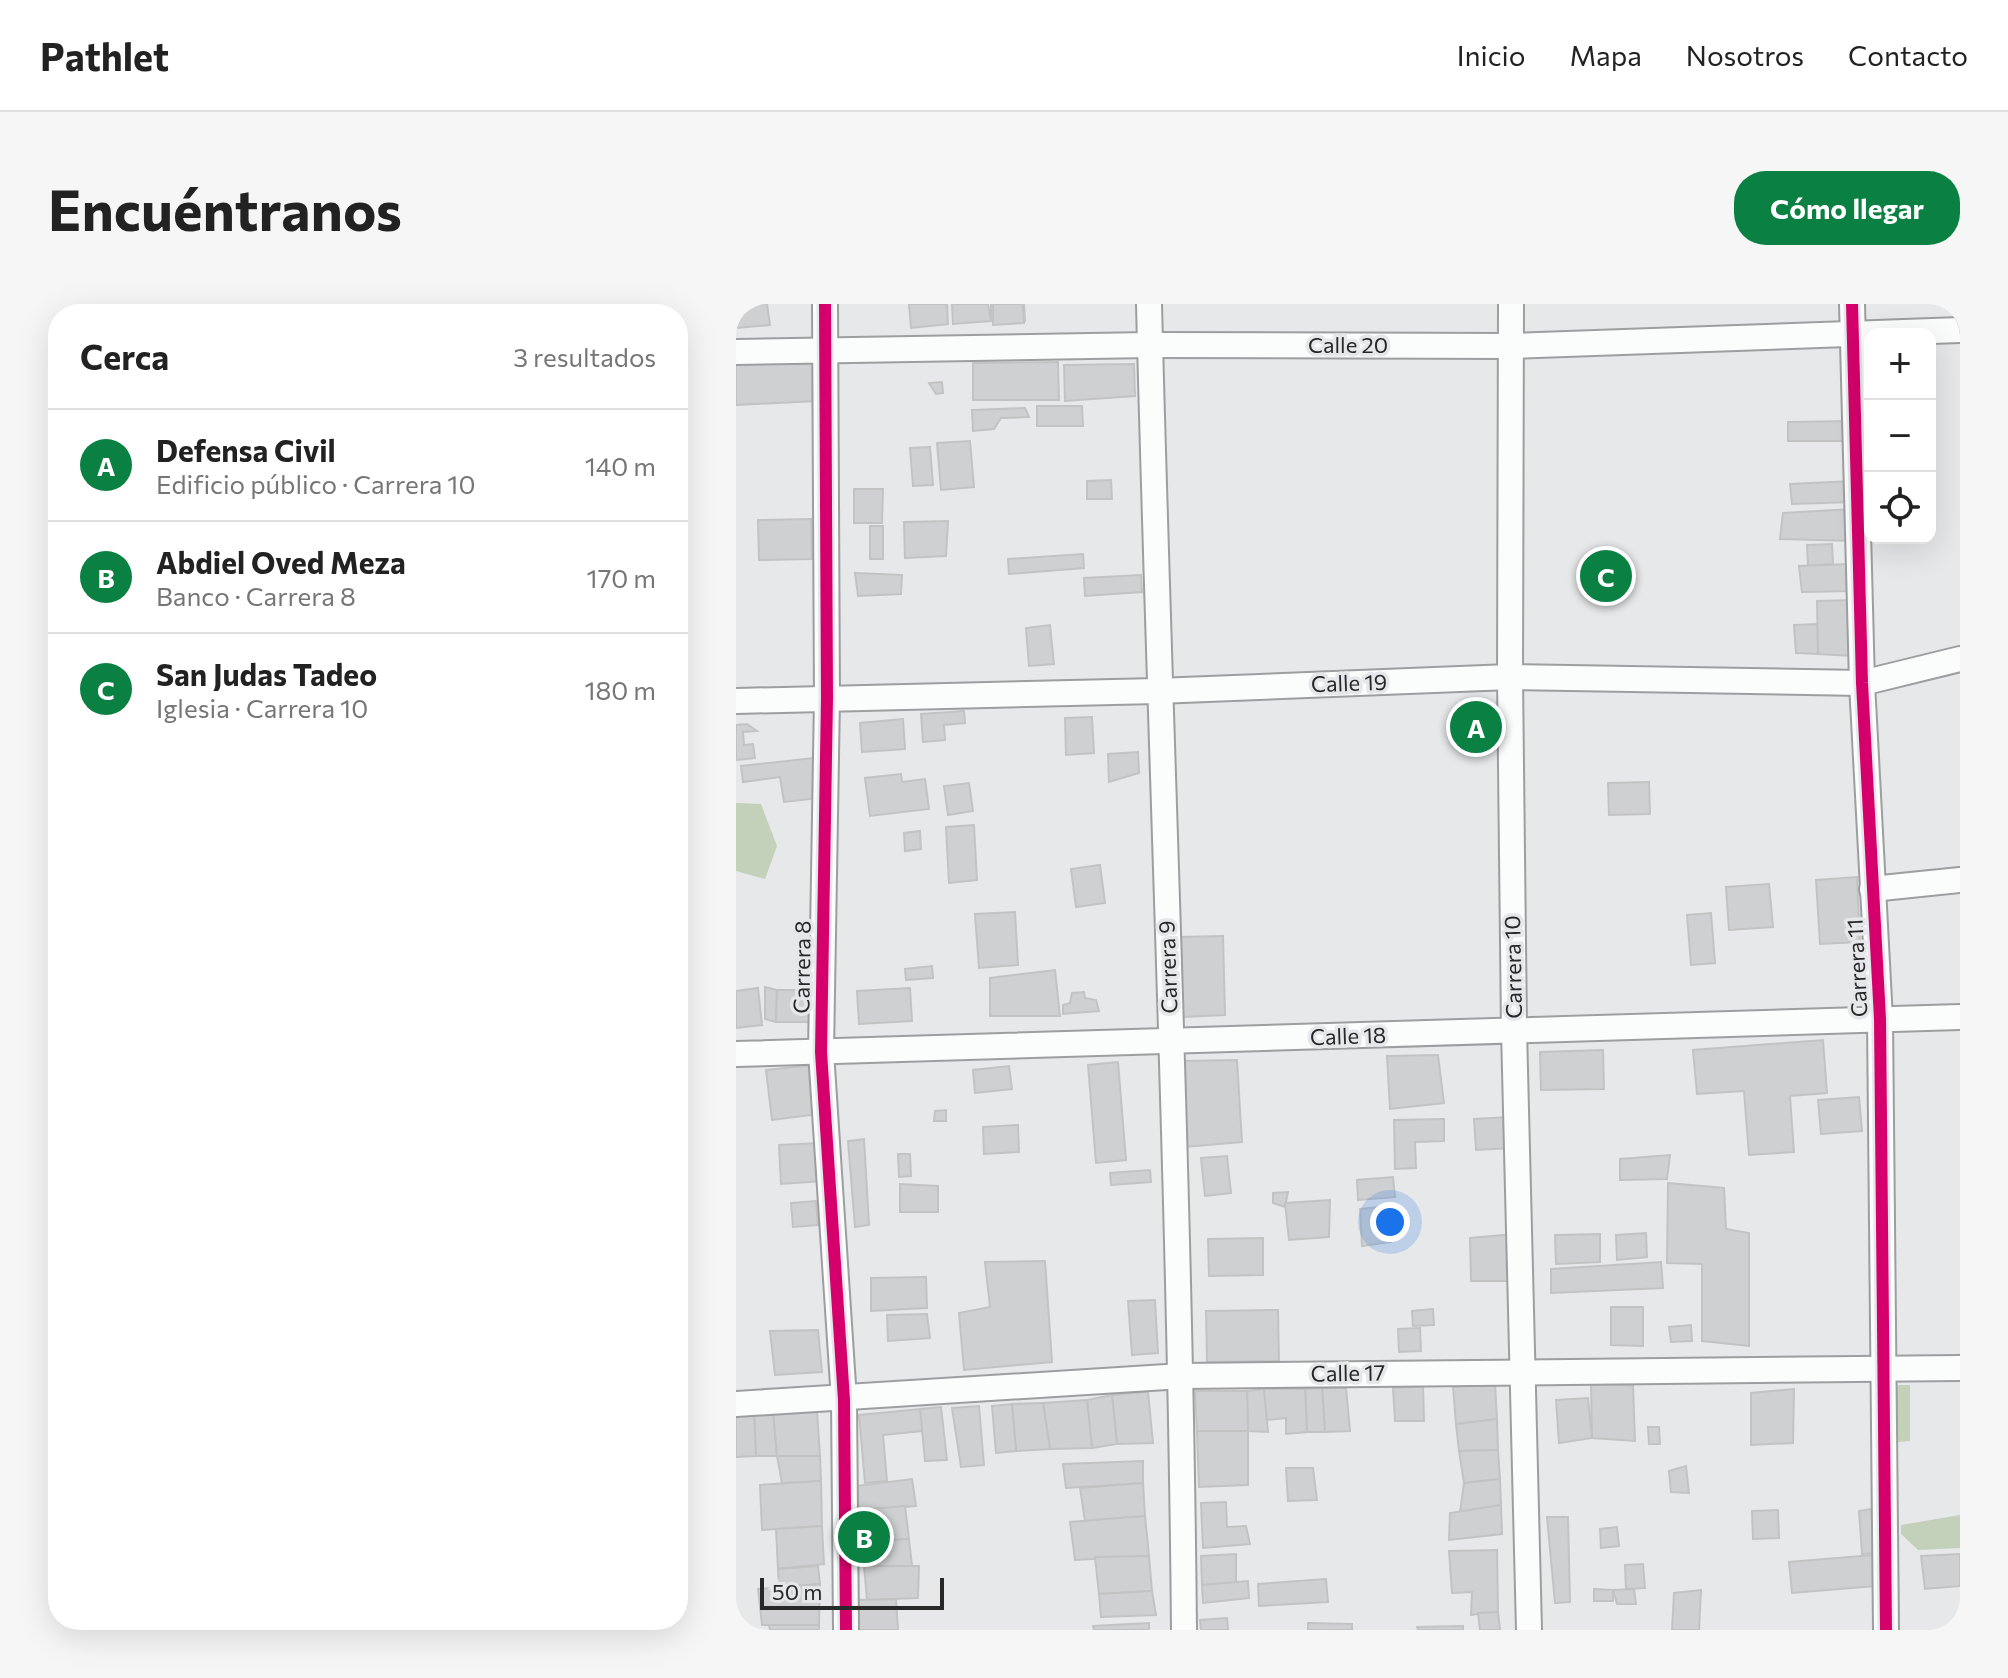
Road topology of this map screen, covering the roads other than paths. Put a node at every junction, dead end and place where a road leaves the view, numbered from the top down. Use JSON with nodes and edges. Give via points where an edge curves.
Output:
{"nodes":[{"id":1,"x":825,"y":304,"type":"edge"},
{"id":2,"x":1149,"y":304,"type":"edge"},
{"id":3,"x":1511,"y":304,"type":"edge"},
{"id":4,"x":1852,"y":304,"type":"edge"},
{"id":5,"x":1960,"y":330,"type":"edge"},
{"id":6,"x":1852,"y":333,"type":"junction"},
{"id":7,"x":1150,"y":345,"type":"junction"},
{"id":8,"x":1510,"y":346,"type":"junction"},
{"id":9,"x":827,"y":349,"type":"junction"},
{"id":10,"x":736,"y":352,"type":"edge"},
{"id":11,"x":1960,"y":659,"type":"edge"},
{"id":12,"x":1510,"y":677,"type":"junction"},
{"id":13,"x":1862,"y":683,"type":"junction"},
{"id":14,"x":1157,"y":691,"type":"junction"},
{"id":15,"x":827,"y":698,"type":"junction"},
{"id":16,"x":736,"y":701,"type":"edge"},
{"id":17,"x":1960,"y":880,"type":"edge"},
{"id":18,"x":1872,"y":889,"type":"junction"},
{"id":19,"x":1960,"y":1017,"type":"edge"},
{"id":20,"x":1880,"y":1019,"type":"junction"},
{"id":21,"x":1514,"y":1030,"type":"junction"},
{"id":22,"x":1171,"y":1041,"type":"junction"},
{"id":23,"x":821,"y":1052,"type":"junction"},
{"id":24,"x":736,"y":1054,"type":"edge"},
{"id":25,"x":1960,"y":1368,"type":"edge"},
{"id":26,"x":1524,"y":1370,"type":"junction"},
{"id":27,"x":1883,"y":1370,"type":"junction"},
{"id":28,"x":1182,"y":1376,"type":"junction"},
{"id":29,"x":844,"y":1400,"type":"junction"},
{"id":30,"x":736,"y":1404,"type":"edge"},
{"id":31,"x":846,"y":1630,"type":"edge"},
{"id":32,"x":1184,"y":1630,"type":"edge"},
{"id":33,"x":1529,"y":1630,"type":"edge"},
{"id":34,"x":1886,"y":1630,"type":"edge"}],
"edges":[{"from":1,"to":9,"type":"street","name":"Carrera 8"},
{"from":2,"to":7,"type":"street","name":"Carrera 9"},
{"from":3,"to":8,"type":"street","name":"Carrera 10"},
{"from":4,"to":6,"type":"street","name":"Carrera 11"},
{"from":5,"to":6,"type":"street","name":"Calle 20"},
{"from":6,"to":8,"type":"street","name":"Calle 20"},
{"from":6,"to":13,"type":"street","name":"Carrera 11"},
{"from":7,"to":8,"type":"street","name":"Calle 20"},
{"from":7,"to":9,"type":"street","name":"Calle 20"},
{"from":7,"to":14,"type":"street","name":"Carrera 9"},
{"from":8,"to":12,"type":"street","name":"Carrera 10"},
{"from":9,"to":10,"type":"street","name":"Calle 20"},
{"from":9,"to":15,"type":"street","name":"Carrera 8"},
{"from":11,"to":13,"type":"street","name":"Calle 19"},
{"from":12,"to":13,"type":"street","name":"Calle 19"},
{"from":12,"to":14,"type":"street","name":"Calle 19"},
{"from":12,"to":21,"type":"street","name":"Carrera 10"},
{"from":13,"to":18,"type":"street","name":"Carrera 11"},
{"from":14,"to":15,"type":"street","name":"Calle 19"},
{"from":14,"to":22,"type":"street","name":"Carrera 9"},
{"from":15,"to":16,"type":"street","name":"Calle 19"},
{"from":15,"to":23,"type":"street","name":"Carrera 8"},
{"from":17,"to":18,"type":"street"},
{"from":18,"to":20,"type":"street","name":"Carrera 11"},
{"from":19,"to":20,"type":"street","name":"Calle 18"},
{"from":20,"to":21,"type":"street","name":"Calle 18"},
{"from":20,"to":27,"type":"street","name":"Carrera 11"},
{"from":21,"to":22,"type":"street","name":"Calle 18"},
{"from":21,"to":26,"type":"street","name":"Carrera 10"},
{"from":22,"to":23,"type":"street","name":"Calle 18"},
{"from":22,"to":28,"type":"street","name":"Carrera 9"},
{"from":23,"to":24,"type":"street","name":"Calle 18"},
{"from":23,"to":29,"type":"street","name":"Carrera 8"},
{"from":25,"to":27,"type":"street","name":"Calle 17"},
{"from":26,"to":27,"type":"street","name":"Calle 17"},
{"from":26,"to":28,"type":"street","name":"Calle 17"},
{"from":26,"to":33,"type":"street","name":"Carrera 10"},
{"from":27,"to":34,"type":"street","name":"Carrera 11"},
{"from":28,"to":29,"type":"street","name":"Calle 17"},
{"from":28,"to":32,"type":"street","name":"Carrera 9"},
{"from":29,"to":30,"type":"street","name":"Calle 17"},
{"from":29,"to":31,"type":"street","name":"Carrera 8"}]}
